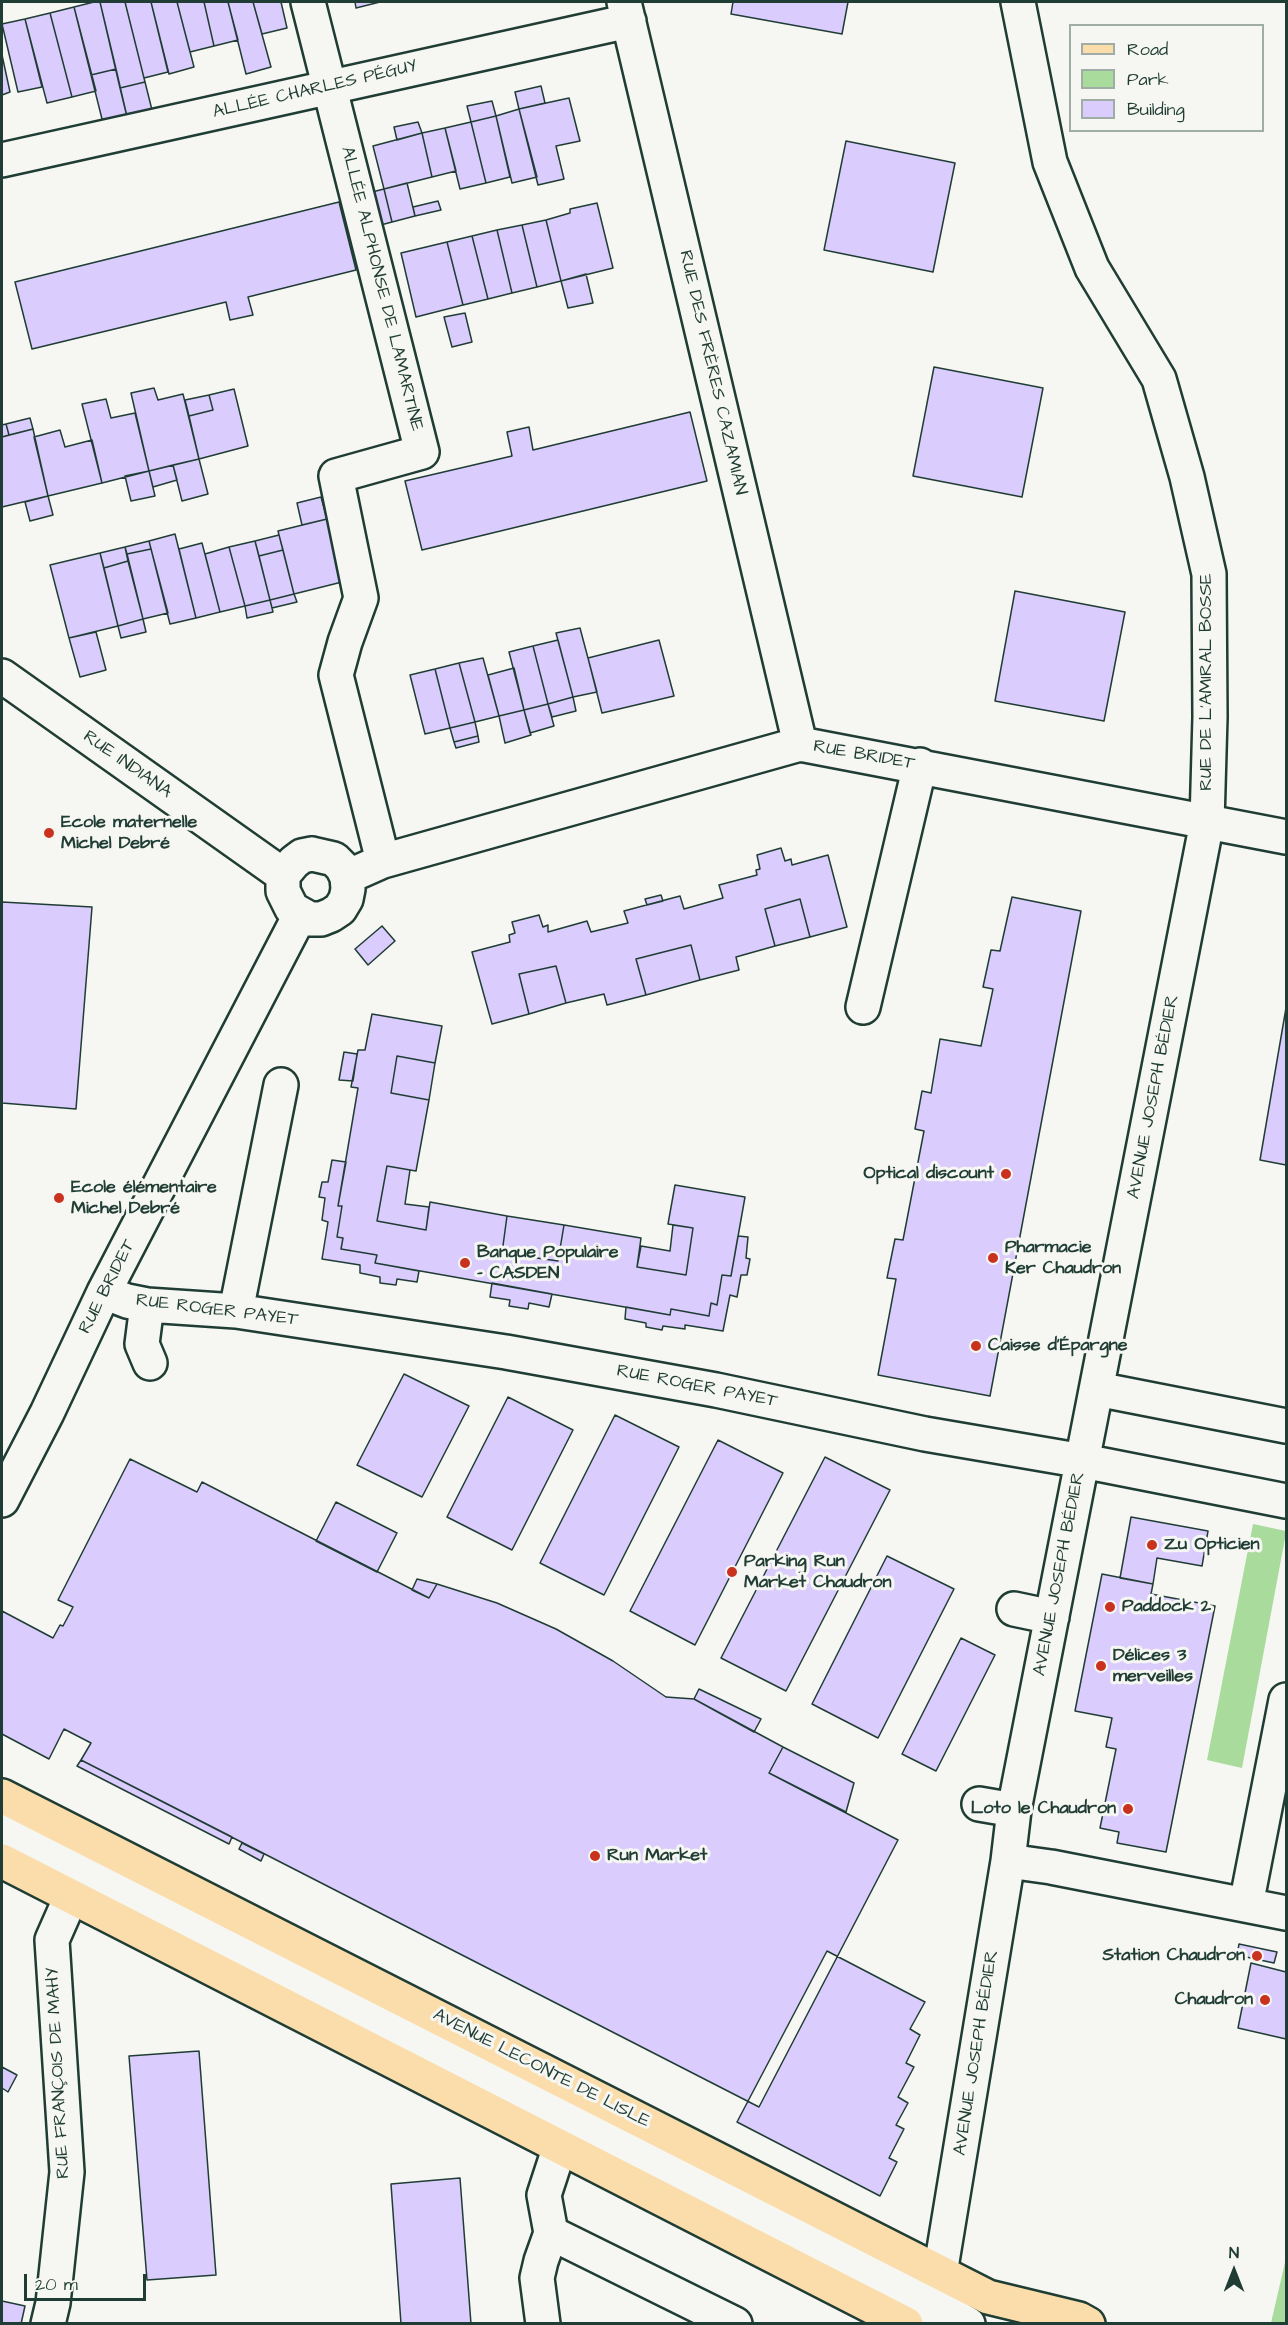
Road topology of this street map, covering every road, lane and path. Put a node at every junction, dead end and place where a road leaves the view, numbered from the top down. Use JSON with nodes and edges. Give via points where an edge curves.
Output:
{"nodes":[{"id":1,"x":308,"y":2,"type":"edge"},
{"id":2,"x":1018,"y":2,"type":"edge"},
{"id":3,"x":626,"y":11,"type":"edge"},
{"id":4,"x":329,"y":87,"type":"junction"},
{"id":5,"x":2,"y":160,"type":"edge"},
{"id":6,"x":2,"y":676,"type":"edge"},
{"id":7,"x":800,"y":744,"type":"junction"},
{"id":8,"x":920,"y":765,"type":"junction"},
{"id":9,"x":1207,"y":822,"type":"junction"},
{"id":10,"x":1287,"y":837,"type":"edge"},
{"id":11,"x":384,"y":861,"type":"junction"},
{"id":12,"x":283,"y":874,"type":"junction"},
{"id":13,"x":347,"y":877,"type":"junction"},
{"id":14,"x":300,"y":915,"type":"junction"},
{"id":15,"x":862,"y":1007,"type":"dead end"},
{"id":16,"x":281,"y":1085,"type":"dead end"},
{"id":17,"x":104,"y":1292,"type":"junction"},
{"id":18,"x":147,"y":1305,"type":"junction"},
{"id":19,"x":236,"y":1311,"type":"junction"},
{"id":20,"x":150,"y":1363,"type":"dead end"},
{"id":21,"x":1097,"y":1389,"type":"junction"},
{"id":22,"x":1287,"y":1426,"type":"edge"},
{"id":23,"x":1083,"y":1461,"type":"junction"},
{"id":24,"x":2,"y":1500,"type":"edge"},
{"id":25,"x":1287,"y":1501,"type":"edge"},
{"id":26,"x":1014,"y":1609,"type":"dead end"},
{"id":27,"x":1052,"y":1617,"type":"junction"},
{"id":28,"x":1287,"y":1700,"type":"edge"},
{"id":29,"x":2,"y":1796,"type":"edge"},
{"id":30,"x":980,"y":1804,"type":"dead end"},
{"id":31,"x":1014,"y":1810,"type":"junction"},
{"id":32,"x":2,"y":1830,"type":"edge"},
{"id":33,"x":2,"y":1861,"type":"edge"},
{"id":34,"x":1008,"y":1861,"type":"junction"},
{"id":35,"x":71,"y":1897,"type":"junction"},
{"id":36,"x":1246,"y":1905,"type":"junction"},
{"id":37,"x":1287,"y":1913,"type":"edge"},
{"id":38,"x":560,"y":2146,"type":"junction"},
{"id":39,"x":551,"y":2233,"type":"junction"},
{"id":40,"x":941,"y":2272,"type":"junction"},
{"id":41,"x":927,"y":2314,"type":"edge"},
{"id":42,"x":48,"y":2324,"type":"edge"},
{"id":43,"x":543,"y":2324,"type":"edge"},
{"id":44,"x":735,"y":2324,"type":"edge"},
{"id":45,"x":906,"y":2324,"type":"edge"},
{"id":46,"x":968,"y":2324,"type":"edge"},
{"id":47,"x":1088,"y":2324,"type":"edge"}],
"edges":[{"from":1,"to":4,"type":"street","name":"ALLÉE ALPHONSE DE LAMARTINE"},
{"from":2,"to":9,"type":"street","name":"RUE DE L'AMIRAL BOSSE","via":[[1050,162],[1092,268],[1159,380],[1187,477],[1209,574]]},
{"from":3,"to":4,"type":"street","name":"ALLÉE CHARLES PÉGUY"},
{"from":3,"to":7,"type":"street","name":"RUE DES FRÈRES CAZAMIAN"},
{"from":4,"to":5,"type":"street","name":"ALLÉE CHARLES PÉGUY"},
{"from":4,"to":11,"type":"street","name":"ALLÉE ALPHONSE DE LAMARTINE","via":[[422,452],[336,477],[362,598],[336,675]]},
{"from":6,"to":12,"type":"street","name":"RUE INDIANA"},
{"from":7,"to":8,"type":"street","name":"RUE BRIDET"},
{"from":7,"to":11,"type":"street","name":"RUE BRIDET"},
{"from":8,"to":9,"type":"street","name":"RUE BRIDET"},
{"from":8,"to":15,"type":"street"},
{"from":9,"to":10,"type":"street","name":"RUE BRIDET"},
{"from":9,"to":21,"type":"street","name":"AVENUE JOSEPH BÉDIER"},
{"from":11,"to":13,"type":"street","name":"RUE BRIDET"},
{"from":12,"to":13,"type":"street","via":[[302,856],[312,854],[334,859]]},
{"from":12,"to":14,"type":"street","via":[[286,901]]},
{"from":13,"to":14,"type":"street","via":[[346,899],[340,909],[321,919]]},
{"from":14,"to":17,"type":"street","name":"RUE BRIDET"},
{"from":16,"to":19,"type":"street"},
{"from":17,"to":18,"type":"street","name":"RUE ROGER PAYET"},
{"from":17,"to":24,"type":"street","name":"RUE BRIDET"},
{"from":18,"to":19,"type":"street","name":"RUE ROGER PAYET"},
{"from":18,"to":20,"type":"street","via":[[142,1344]]},
{"from":19,"to":23,"type":"street","name":"RUE ROGER PAYET","via":[[394,1345],[923,1444]]},
{"from":21,"to":22,"type":"street"},
{"from":21,"to":23,"type":"street","name":"AVENUE JOSEPH BÉDIER"},
{"from":23,"to":25,"type":"street","name":"RUE ROGER PAYET"},
{"from":23,"to":27,"type":"street","name":"AVENUE JOSEPH BÉDIER"},
{"from":26,"to":27,"type":"street"},
{"from":27,"to":31,"type":"street","name":"AVENUE JOSEPH BÉDIER"},
{"from":28,"to":36,"type":"street"},
{"from":29,"to":40,"type":"main road","name":"AVENUE LECONTE DE LISLE"},
{"from":30,"to":31,"type":"street"},
{"from":31,"to":34,"type":"street","name":"AVENUE JOSEPH BÉDIER"},
{"from":32,"to":41,"type":"street","name":"AVENUE LECONTE DE LISLE"},
{"from":33,"to":35,"type":"main road"},
{"from":34,"to":36,"type":"street"},
{"from":34,"to":40,"type":"street","name":"AVENUE JOSEPH BÉDIER"},
{"from":35,"to":38,"type":"main road"},
{"from":35,"to":42,"type":"street","name":"RUE FRANÇOIS DE MAHY","via":[[52,1940],[67,2172]]},
{"from":36,"to":37,"type":"street"},
{"from":38,"to":39,"type":"street","via":[[544,2195]]},
{"from":38,"to":45,"type":"main road"},
{"from":39,"to":43,"type":"street","via":[[537,2278]]},
{"from":39,"to":44,"type":"street"},
{"from":40,"to":41,"type":"street","name":"AVENUE JOSEPH BÉDIER"},
{"from":40,"to":47,"type":"main road","name":"AVENUE LECONTE DE LISLE","via":[[988,2297]]},
{"from":41,"to":46,"type":"street","name":"AVENUE LECONTE DE LISLE"}]}
